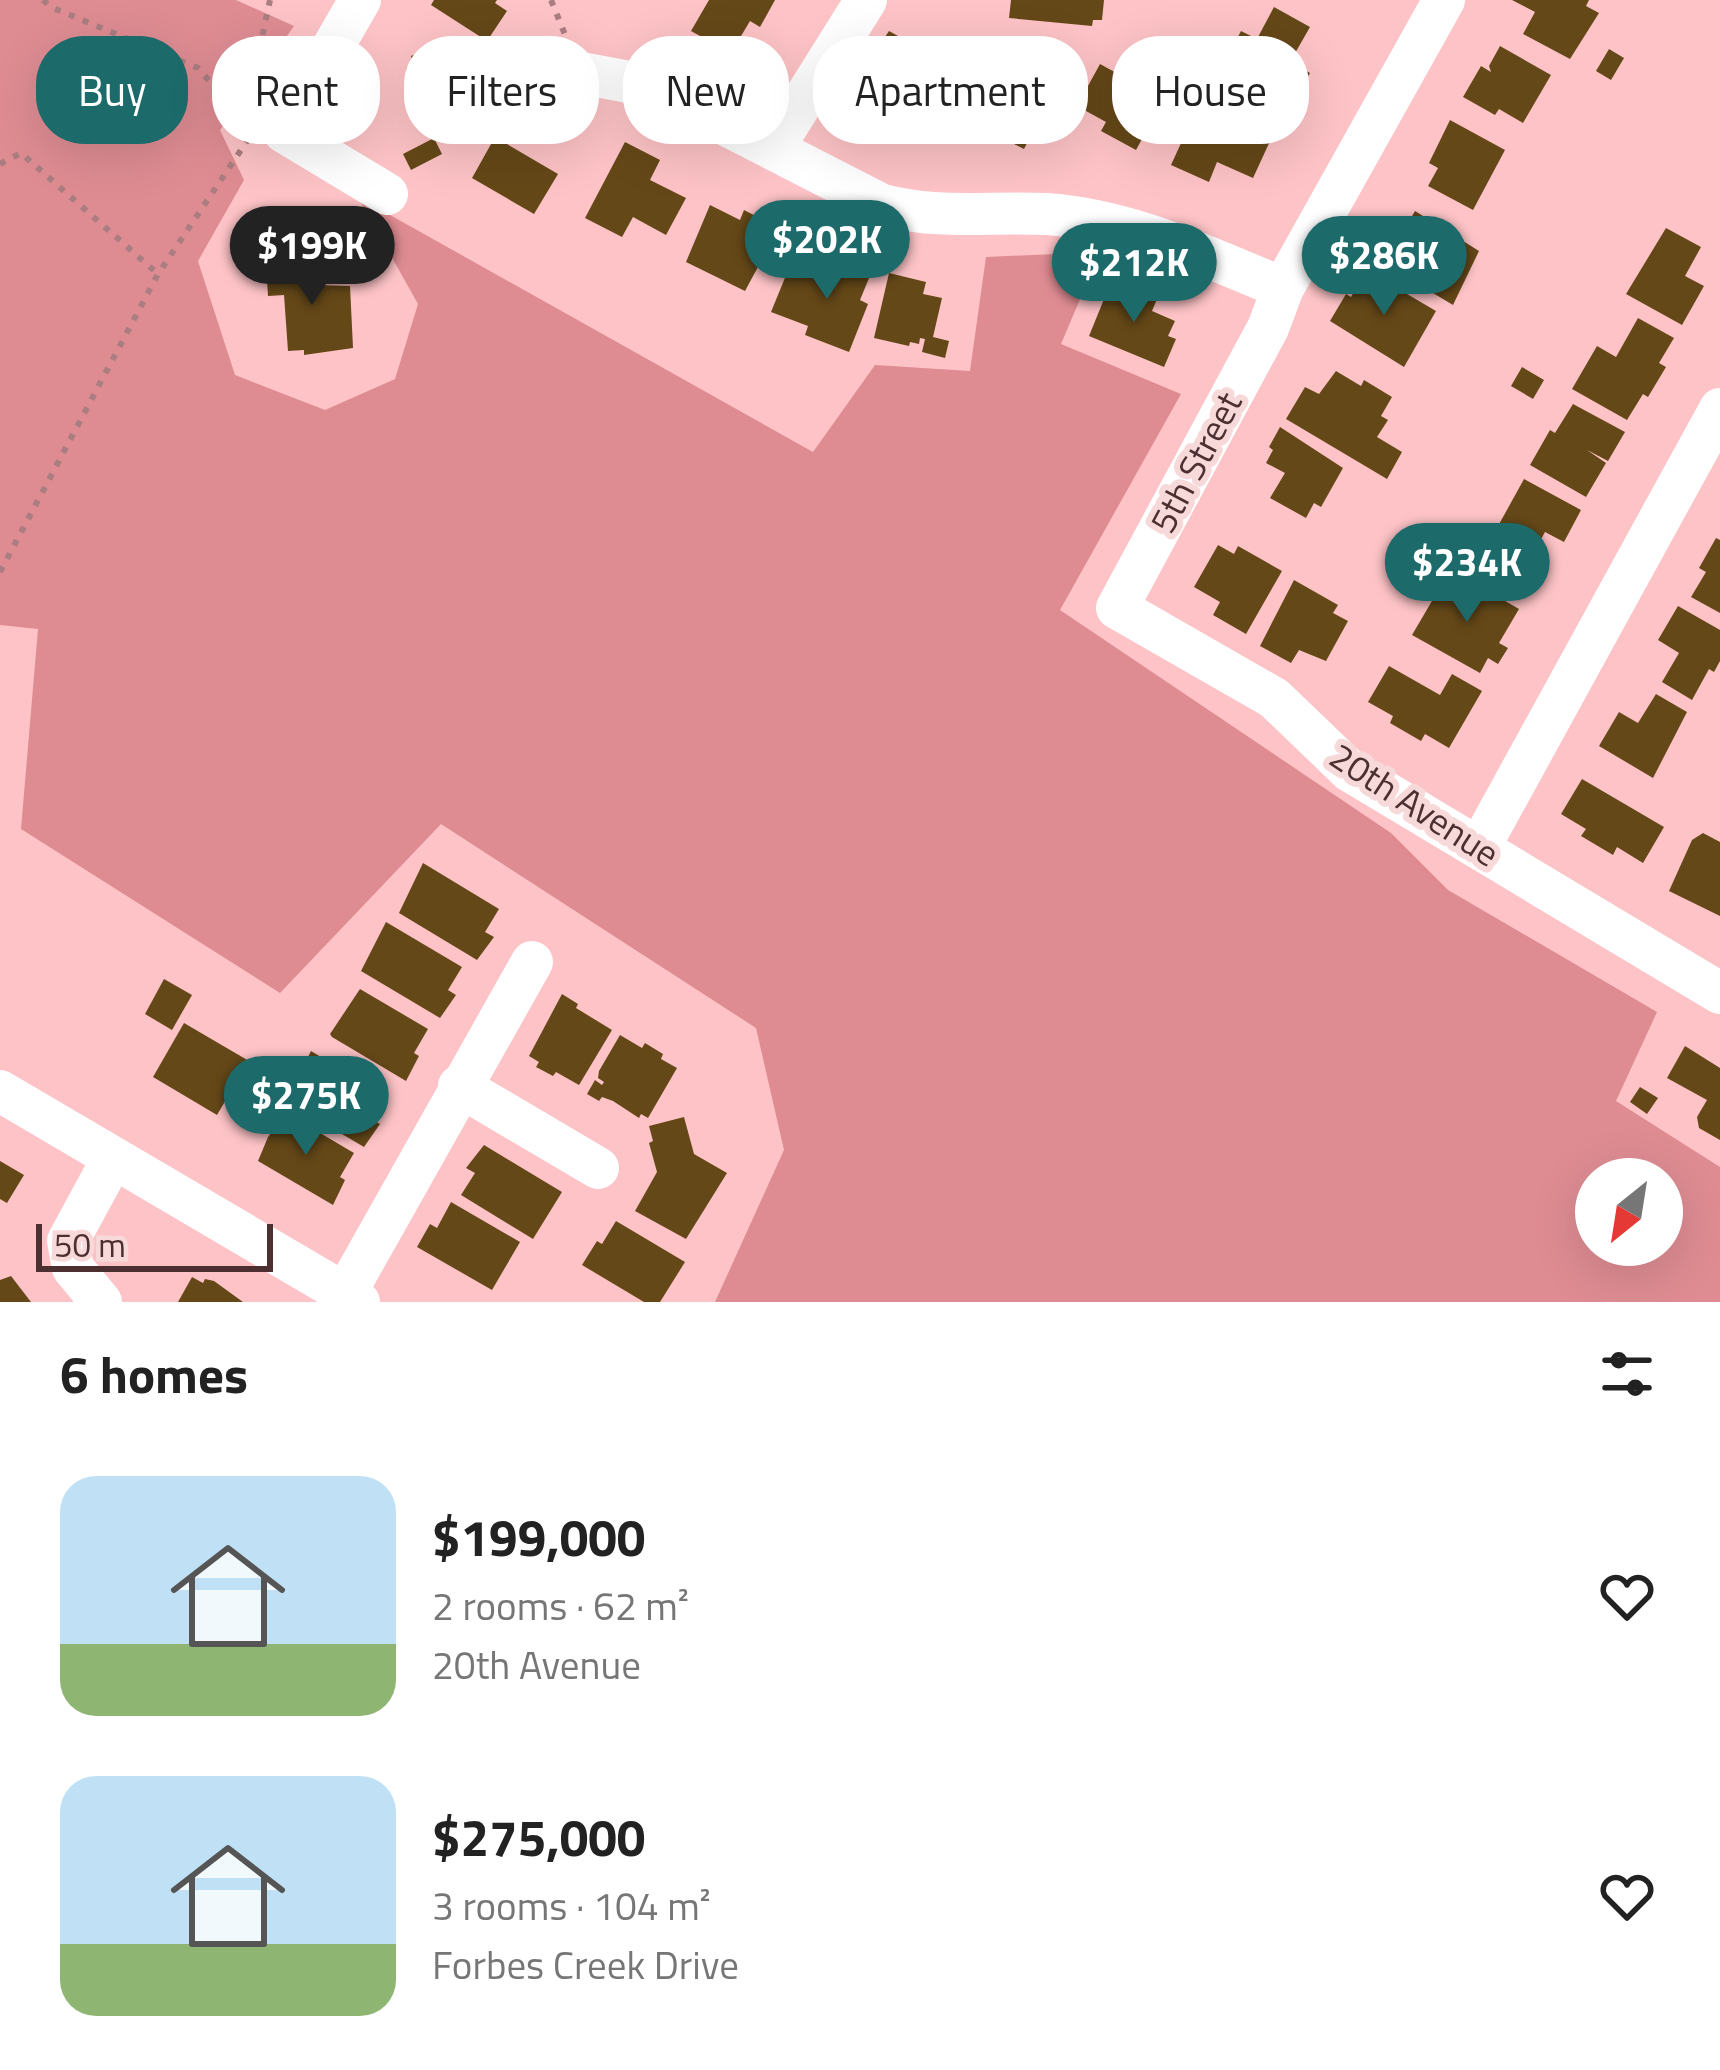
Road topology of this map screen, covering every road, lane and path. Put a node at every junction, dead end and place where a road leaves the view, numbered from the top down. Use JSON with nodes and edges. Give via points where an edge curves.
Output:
{"nodes":[{"id":1,"x":44,"y":0,"type":"edge"},
{"id":2,"x":270,"y":0,"type":"edge"},
{"id":3,"x":361,"y":0,"type":"edge"},
{"id":4,"x":550,"y":0,"type":"edge"},
{"id":5,"x":866,"y":0,"type":"edge"},
{"id":6,"x":1444,"y":0,"type":"edge"},
{"id":7,"x":262,"y":36,"type":"edge"},
{"id":8,"x":336,"y":36,"type":"edge"},
{"id":9,"x":565,"y":36,"type":"edge"},
{"id":10,"x":599,"y":76,"type":"edge"},
{"id":11,"x":212,"y":81,"type":"edge"},
{"id":12,"x":260,"y":144,"type":"edge"},
{"id":13,"x":292,"y":144,"type":"edge"},
{"id":14,"x":774,"y":147,"type":"junction"},
{"id":15,"x":0,"y":164,"type":"edge"},
{"id":16,"x":388,"y":194,"type":"dead end"},
{"id":17,"x":158,"y":274,"type":"junction"},
{"id":18,"x":1282,"y":288,"type":"junction"},
{"id":19,"x":1720,"y":409,"type":"edge"},
{"id":20,"x":0,"y":572,"type":"edge"},
{"id":21,"x":1117,"y":608,"type":"joint"},
{"id":22,"x":1479,"y":848,"type":"junction"},
{"id":23,"x":532,"y":962,"type":"dead end"},
{"id":24,"x":1720,"y":993,"type":"edge"},
{"id":25,"x":459,"y":1086,"type":"junction"},
{"id":26,"x":0,"y":1091,"type":"edge"},
{"id":27,"x":113,"y":1158,"type":"junction"},
{"id":28,"x":598,"y":1168,"type":"dead end"},
{"id":29,"x":352,"y":1298,"type":"edge"},
{"id":30,"x":101,"y":1302,"type":"edge"}],
"edges":[{"from":1,"to":11,"type":"path"},
{"from":2,"to":7,"type":"path"},
{"from":3,"to":8,"type":"street"},
{"from":4,"to":9,"type":"path"},
{"from":5,"to":14,"type":"street"},
{"from":6,"to":18,"type":"street","name":"5th Street"},
{"from":10,"to":14,"type":"street","via":[[650,86]]},
{"from":12,"to":17,"type":"path"},
{"from":13,"to":16,"type":"street"},
{"from":14,"to":18,"type":"street","via":[[882,205],[923,215],[1048,214],[1135,228]]},
{"from":15,"to":17,"type":"path","via":[[21,153]]},
{"from":17,"to":20,"type":"path"},
{"from":18,"to":21,"type":"street","name":"5th Street"},
{"from":19,"to":22,"type":"street"},
{"from":21,"to":22,"type":"street","name":"20th Avenue","via":[[1274,698],[1349,771]]},
{"from":22,"to":24,"type":"street","name":"20th Avenue"},
{"from":23,"to":25,"type":"street"},
{"from":25,"to":28,"type":"street"},
{"from":25,"to":29,"type":"street"},
{"from":26,"to":27,"type":"street"},
{"from":27,"to":29,"type":"street"},
{"from":27,"to":30,"type":"street","via":[[68,1241],[73,1268]]}]}
